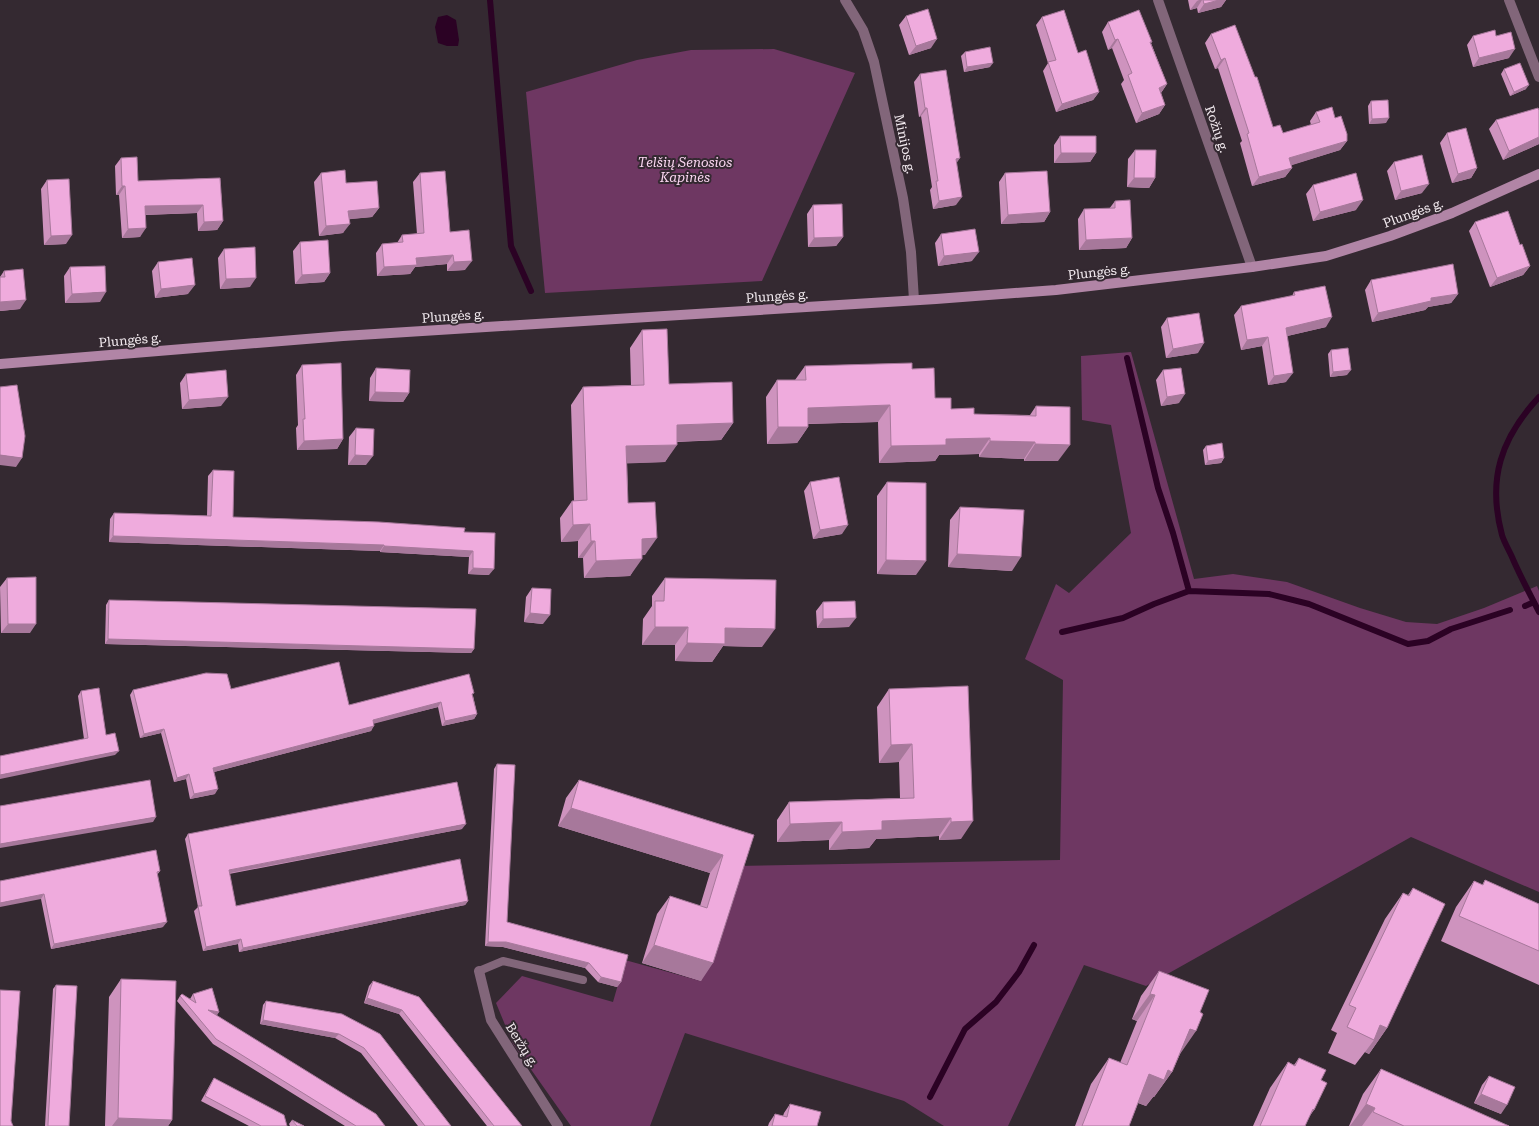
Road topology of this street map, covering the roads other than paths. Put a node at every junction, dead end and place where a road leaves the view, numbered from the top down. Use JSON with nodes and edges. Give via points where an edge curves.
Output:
{"nodes":[{"id":1,"x":845,"y":0,"type":"edge"},
{"id":2,"x":1158,"y":0,"type":"edge"},
{"id":3,"x":1509,"y":0,"type":"edge"},
{"id":4,"x":1539,"y":77,"type":"edge"},
{"id":5,"x":1539,"y":174,"type":"edge"},
{"id":6,"x":1252,"y":267,"type":"junction"},
{"id":7,"x":914,"y":300,"type":"junction"},
{"id":8,"x":0,"y":364,"type":"edge"},
{"id":9,"x":479,"y":971,"type":"joint"},
{"id":10,"x":583,"y":980,"type":"dead end"},
{"id":11,"x":558,"y":1126,"type":"edge"}],
"edges":[{"from":1,"to":7,"type":"street","name":"Minijos g.","via":[[863,30],[874,62],[903,198],[911,252]]},
{"from":2,"to":6,"type":"street","name":"Rožių g."},
{"from":3,"to":4,"type":"street"},
{"from":5,"to":6,"type":"main road","name":"Plungės g.","via":[[1452,213],[1390,236],[1326,256]]},
{"from":6,"to":7,"type":"main road","name":"Plungės g.","via":[[1056,290]]},
{"from":7,"to":8,"type":"main road","name":"Plungės g.","via":[[343,336]]},
{"from":9,"to":10,"type":"lane","via":[[503,961]]},
{"from":9,"to":11,"type":"street","name":"Beržų g.","via":[[491,1020]]}]}
